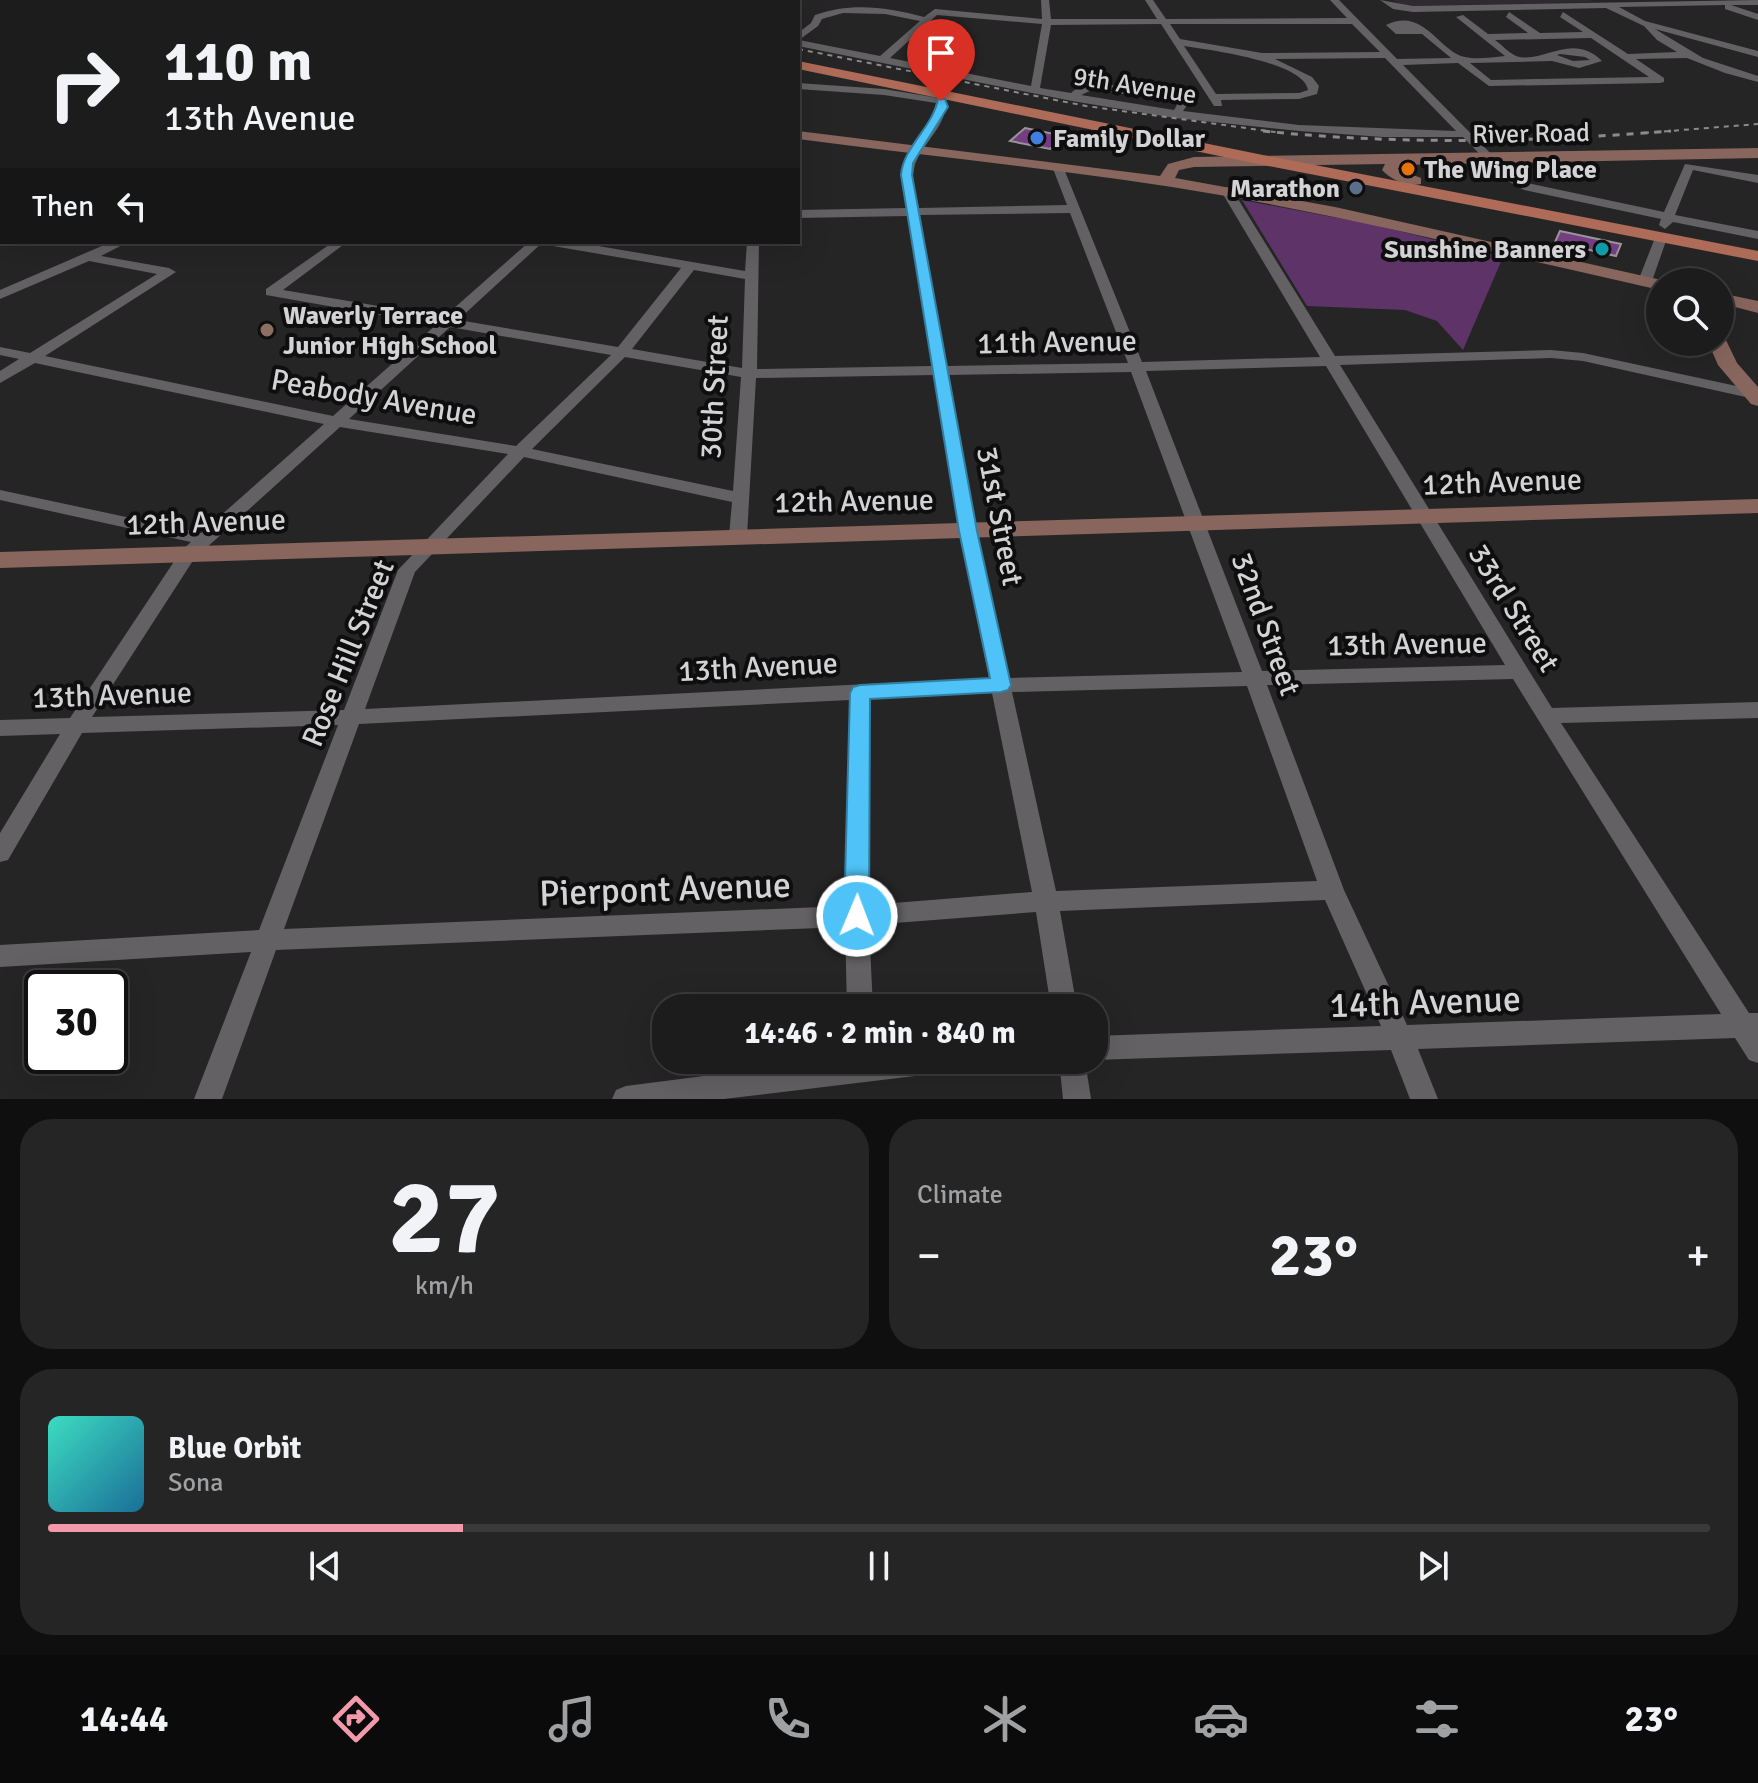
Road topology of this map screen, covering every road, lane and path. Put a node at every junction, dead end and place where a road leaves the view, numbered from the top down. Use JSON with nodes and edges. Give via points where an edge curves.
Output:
{"nodes":[{"id":1,"x":936,"y":0,"type":"edge"},
{"id":2,"x":1045,"y":0,"type":"edge"},
{"id":3,"x":1149,"y":0,"type":"edge"},
{"id":4,"x":1334,"y":0,"type":"edge"},
{"id":5,"x":1384,"y":0,"type":"edge"},
{"id":6,"x":1601,"y":1,"type":"edge"},
{"id":7,"x":1714,"y":2,"type":"junction"},
{"id":8,"x":1758,"y":2,"type":"edge"},
{"id":9,"x":935,"y":12,"type":"junction"},
{"id":10,"x":1509,"y":15,"type":"dead end"},
{"id":11,"x":1563,"y":15,"type":"dead end"},
{"id":12,"x":1460,"y":17,"type":"dead end"},
{"id":13,"x":1758,"y":17,"type":"edge"},
{"id":14,"x":925,"y":20,"type":"junction"},
{"id":15,"x":1354,"y":21,"type":"junction"},
{"id":16,"x":1047,"y":22,"type":"junction"},
{"id":17,"x":1166,"y":22,"type":"junction"},
{"id":18,"x":1642,"y":23,"type":"junction"},
{"id":19,"x":1405,"y":27,"type":"dead end"},
{"id":20,"x":1592,"y":35,"type":"junction"},
{"id":21,"x":1540,"y":36,"type":"junction"},
{"id":22,"x":1486,"y":37,"type":"junction"},
{"id":23,"x":800,"y":39,"type":"edge"},
{"id":24,"x":800,"y":41,"type":"edge"},
{"id":25,"x":1178,"y":42,"type":"junction"},
{"id":26,"x":1564,"y":50,"type":"junction"},
{"id":27,"x":1758,"y":54,"type":"edge"},
{"id":28,"x":1688,"y":55,"type":"junction"},
{"id":29,"x":1262,"y":56,"type":"junction"},
{"id":30,"x":1595,"y":57,"type":"junction"},
{"id":31,"x":1626,"y":57,"type":"junction"},
{"id":32,"x":800,"y":58,"type":"edge"},
{"id":33,"x":1389,"y":58,"type":"junction"},
{"id":34,"x":1553,"y":58,"type":"junction"},
{"id":35,"x":1514,"y":59,"type":"junction"},
{"id":36,"x":882,"y":60,"type":"junction"},
{"id":37,"x":1459,"y":60,"type":"junction"},
{"id":38,"x":800,"y":65,"type":"edge"},
{"id":39,"x":1584,"y":65,"type":"junction"},
{"id":40,"x":1758,"y":79,"type":"edge"},
{"id":41,"x":1606,"y":81,"type":"junction"},
{"id":42,"x":800,"y":86,"type":"edge"},
{"id":43,"x":1035,"y":89,"type":"junction"},
{"id":44,"x":1213,"y":97,"type":"junction"},
{"id":45,"x":1230,"y":121,"type":"junction"},
{"id":46,"x":1468,"y":134,"type":"junction"},
{"id":47,"x":800,"y":135,"type":"edge"},
{"id":48,"x":1185,"y":145,"type":"junction"},
{"id":49,"x":915,"y":151,"type":"junction"},
{"id":50,"x":1758,"y":153,"type":"edge"},
{"id":51,"x":1305,"y":159,"type":"junction"},
{"id":52,"x":1399,"y":159,"type":"junction"},
{"id":53,"x":1491,"y":159,"type":"junction"},
{"id":54,"x":1263,"y":160,"type":"junction"},
{"id":55,"x":1185,"y":163,"type":"junction"},
{"id":56,"x":1066,"y":167,"type":"junction"},
{"id":57,"x":1758,"y":179,"type":"edge"},
{"id":58,"x":1165,"y":181,"type":"junction"},
{"id":59,"x":1415,"y":181,"type":"junction"},
{"id":60,"x":1227,"y":191,"type":"junction"},
{"id":61,"x":1075,"y":209,"type":"junction"},
{"id":62,"x":915,"y":213,"type":"junction"},
{"id":63,"x":800,"y":214,"type":"edge"},
{"id":64,"x":1664,"y":228,"type":"junction"},
{"id":65,"x":1758,"y":235,"type":"edge"},
{"id":66,"x":117,"y":244,"type":"edge"},
{"id":67,"x":338,"y":244,"type":"edge"},
{"id":68,"x":535,"y":244,"type":"edge"},
{"id":69,"x":564,"y":244,"type":"edge"},
{"id":70,"x":753,"y":244,"type":"edge"},
{"id":71,"x":1758,"y":246,"type":"edge"},
{"id":72,"x":1758,"y":256,"type":"edge"},
{"id":73,"x":87,"y":257,"type":"junction"},
{"id":74,"x":690,"y":266,"type":"junction"},
{"id":75,"x":1655,"y":268,"type":"edge"},
{"id":76,"x":751,"y":276,"type":"junction"},
{"id":77,"x":1646,"y":282,"type":"edge"},
{"id":78,"x":0,"y":295,"type":"edge"},
{"id":79,"x":1734,"y":301,"type":"edge"},
{"id":80,"x":1758,"y":307,"type":"edge"},
{"id":81,"x":446,"y":321,"type":"junction"},
{"id":82,"x":0,"y":351,"type":"edge"},
{"id":83,"x":622,"y":352,"type":"junction"},
{"id":84,"x":1724,"y":356,"type":"edge"},
{"id":85,"x":32,"y":358,"type":"junction"},
{"id":86,"x":1331,"y":361,"type":"junction"},
{"id":87,"x":1139,"y":367,"type":"junction"},
{"id":88,"x":941,"y":370,"type":"junction"},
{"id":89,"x":749,"y":374,"type":"junction"},
{"id":90,"x":0,"y":378,"type":"edge"},
{"id":91,"x":1754,"y":396,"type":"edge"},
{"id":92,"x":334,"y":421,"type":"junction"},
{"id":93,"x":520,"y":451,"type":"junction"},
{"id":94,"x":0,"y":495,"type":"edge"},
{"id":95,"x":739,"y":498,"type":"junction"},
{"id":96,"x":1758,"y":506,"type":"edge"},
{"id":97,"x":1422,"y":516,"type":"junction"},
{"id":98,"x":1198,"y":523,"type":"junction"},
{"id":99,"x":968,"y":531,"type":"junction"},
{"id":100,"x":738,"y":536,"type":"junction"},
{"id":101,"x":194,"y":547,"type":"junction"},
{"id":102,"x":430,"y":547,"type":"junction"},
{"id":103,"x":0,"y":560,"type":"edge"},
{"id":104,"x":1520,"y":672,"type":"junction"},
{"id":105,"x":1252,"y":677,"type":"junction"},
{"id":106,"x":1001,"y":685,"type":"junction"},
{"id":107,"x":860,"y":693,"type":"junction"},
{"id":108,"x":1758,"y":710,"type":"edge"},
{"id":109,"x":1546,"y":716,"type":"junction"},
{"id":110,"x":354,"y":717,"type":"junction"},
{"id":111,"x":75,"y":727,"type":"junction"},
{"id":112,"x":0,"y":728,"type":"edge"},
{"id":113,"x":0,"y":853,"type":"edge"},
{"id":114,"x":1332,"y":890,"type":"junction"},
{"id":115,"x":1046,"y":901,"type":"junction"},
{"id":116,"x":857,"y":916,"type":"junction"},
{"id":117,"x":270,"y":940,"type":"junction"},
{"id":118,"x":0,"y":956,"type":"edge"},
{"id":119,"x":860,"y":994,"type":"edge"},
{"id":120,"x":1062,"y":994,"type":"edge"},
{"id":121,"x":1750,"y":1025,"type":"edge"},
{"id":122,"x":1400,"y":1038,"type":"junction"},
{"id":123,"x":1108,"y":1048,"type":"edge"},
{"id":124,"x":1758,"y":1051,"type":"edge"},
{"id":125,"x":795,"y":1074,"type":"edge"},
{"id":126,"x":1074,"y":1074,"type":"edge"},
{"id":127,"x":208,"y":1099,"type":"edge"},
{"id":128,"x":626,"y":1099,"type":"edge"},
{"id":129,"x":1077,"y":1099,"type":"edge"},
{"id":130,"x":1424,"y":1099,"type":"edge"}],
"edges":[{"from":1,"to":9,"type":"street"},
{"from":2,"to":16,"type":"street"},
{"from":3,"to":17,"type":"street"},
{"from":4,"to":15,"type":"street"},
{"from":5,"to":6,"type":"street","via":[[1413,9]]},
{"from":6,"to":7,"type":"street"},
{"from":6,"to":18,"type":"street"},
{"from":7,"to":8,"type":"street"},
{"from":7,"to":13,"type":"street"},
{"from":9,"to":14,"type":"street"},
{"from":9,"to":16,"type":"street"},
{"from":10,"to":21,"type":"street"},
{"from":11,"to":20,"type":"street"},
{"from":12,"to":22,"type":"street"},
{"from":14,"to":23,"type":"street","via":[[881,11],[827,13]]},
{"from":14,"to":36,"type":"street"},
{"from":15,"to":17,"type":"street"},
{"from":15,"to":33,"type":"street"},
{"from":16,"to":17,"type":"street"},
{"from":16,"to":43,"type":"street"},
{"from":17,"to":25,"type":"street"},
{"from":18,"to":27,"type":"street"},
{"from":18,"to":28,"type":"street"},
{"from":19,"to":37,"type":"street","via":[[1415,25]]},
{"from":20,"to":21,"type":"street"},
{"from":20,"to":31,"type":"street"},
{"from":21,"to":22,"type":"street"},
{"from":21,"to":26,"type":"street"},
{"from":22,"to":35,"type":"street"},
{"from":24,"to":36,"type":"street","name":"9th Avenue"},
{"from":25,"to":29,"type":"street"},
{"from":25,"to":44,"type":"street"},
{"from":26,"to":30,"type":"street"},
{"from":26,"to":34,"type":"street","via":[[1551,53]]},
{"from":28,"to":31,"type":"street"},
{"from":28,"to":40,"type":"street"},
{"from":29,"to":33,"type":"street"},
{"from":29,"to":44,"type":"street","via":[[1308,79],[1313,92]]},
{"from":30,"to":31,"type":"street"},
{"from":30,"to":39,"type":"street","via":[[1595,63]]},
{"from":31,"to":41,"type":"street","via":[[1660,80]]},
{"from":32,"to":51,"type":"main road"},
{"from":33,"to":37,"type":"street"},
{"from":33,"to":46,"type":"street"},
{"from":34,"to":35,"type":"street"},
{"from":34,"to":39,"type":"street"},
{"from":35,"to":37,"type":"street"},
{"from":36,"to":43,"type":"street","name":"9th Avenue"},
{"from":37,"to":41,"type":"street","via":[[1489,83]]},
{"from":38,"to":48,"type":"main road"},
{"from":39,"to":41,"type":"street"},
{"from":42,"to":49,"type":"street","name":"31st Street","via":[[941,101],[932,127]]},
{"from":43,"to":45,"type":"street","name":"9th Avenue"},
{"from":44,"to":45,"type":"street"},
{"from":45,"to":46,"type":"street","name":"9th Avenue","via":[[1351,132]]},
{"from":46,"to":53,"type":"street"},
{"from":47,"to":49,"type":"street"},
{"from":48,"to":54,"type":"main road"},
{"from":48,"to":55,"type":"street","via":[[1201,156]]},
{"from":49,"to":56,"type":"street"},
{"from":49,"to":62,"type":"street","name":"31st Street","via":[[907,163]]},
{"from":50,"to":53,"type":"street","name":"River Road"},
{"from":51,"to":52,"type":"street","name":"River Road"},
{"from":51,"to":54,"type":"street","name":"River Road"},
{"from":51,"to":59,"type":"main road"},
{"from":52,"to":53,"type":"street","name":"River Road"},
{"from":52,"to":59,"type":"street","via":[[1390,170]]},
{"from":53,"to":64,"type":"street","via":[[1508,177],[1528,187]]},
{"from":54,"to":55,"type":"street","name":"River Road"},
{"from":54,"to":64,"type":"main road"},
{"from":55,"to":56,"type":"street","name":"River Road"},
{"from":55,"to":58,"type":"street","via":[[1169,171]]},
{"from":56,"to":58,"type":"street"},
{"from":56,"to":61,"type":"street","name":"32nd Street"},
{"from":57,"to":64,"type":"street","via":[[1691,165]]},
{"from":58,"to":60,"type":"street"},
{"from":59,"to":64,"type":"main road"},
{"from":60,"to":77,"type":"street"},
{"from":60,"to":86,"type":"street","name":"33rd Street"},
{"from":61,"to":62,"type":"street"},
{"from":61,"to":87,"type":"street","name":"32nd Street"},
{"from":62,"to":63,"type":"street"},
{"from":62,"to":88,"type":"street","name":"31st Street"},
{"from":64,"to":65,"type":"street"},
{"from":64,"to":71,"type":"main road"},
{"from":64,"to":72,"type":"main road"},
{"from":64,"to":75,"type":"street"},
{"from":66,"to":73,"type":"street"},
{"from":67,"to":81,"type":"street","name":"11th Avenue","via":[[271,292]]},
{"from":68,"to":81,"type":"street"},
{"from":69,"to":74,"type":"street"},
{"from":70,"to":76,"type":"street","name":"30th Street"},
{"from":73,"to":78,"type":"street"},
{"from":73,"to":85,"type":"street","via":[[169,272]]},
{"from":74,"to":76,"type":"street"},
{"from":74,"to":83,"type":"street","name":"Rose Hill Street"},
{"from":76,"to":89,"type":"street","name":"30th Street"},
{"from":79,"to":80,"type":"street"},
{"from":81,"to":83,"type":"street","name":"11th Avenue"},
{"from":81,"to":92,"type":"street"},
{"from":82,"to":85,"type":"street","name":"Peabody Avenue"},
{"from":83,"to":89,"type":"street","name":"11th Avenue"},
{"from":83,"to":93,"type":"street","name":"Rose Hill Street"},
{"from":84,"to":91,"type":"street"},
{"from":85,"to":90,"type":"street"},
{"from":85,"to":92,"type":"street","name":"Peabody Avenue"},
{"from":86,"to":87,"type":"street","name":"11th Avenue"},
{"from":86,"to":91,"type":"street","name":"11th Avenue","via":[[1551,354]]},
{"from":86,"to":97,"type":"street","name":"33rd Street"},
{"from":87,"to":88,"type":"street","name":"11th Avenue"},
{"from":87,"to":98,"type":"street","name":"32nd Street"},
{"from":88,"to":89,"type":"street","name":"11th Avenue"},
{"from":88,"to":99,"type":"street","name":"31st Street"},
{"from":89,"to":95,"type":"street","name":"30th Street"},
{"from":92,"to":93,"type":"street","name":"Peabody Avenue"},
{"from":92,"to":101,"type":"street"},
{"from":93,"to":95,"type":"street","name":"Peabody Avenue"},
{"from":93,"to":102,"type":"street","name":"Rose Hill Street"},
{"from":94,"to":101,"type":"street"},
{"from":95,"to":100,"type":"street","name":"30th Street"},
{"from":96,"to":97,"type":"street","name":"12th Avenue"},
{"from":97,"to":98,"type":"street","name":"12th Avenue"},
{"from":97,"to":104,"type":"street","name":"33rd Street"},
{"from":98,"to":99,"type":"street","name":"12th Avenue"},
{"from":98,"to":105,"type":"street","name":"32nd Street"},
{"from":99,"to":100,"type":"street","name":"12th Avenue"},
{"from":99,"to":106,"type":"street","name":"31st Street"},
{"from":100,"to":102,"type":"street","name":"12th Avenue"},
{"from":101,"to":102,"type":"street","name":"12th Avenue"},
{"from":101,"to":103,"type":"street","name":"12th Avenue"},
{"from":101,"to":111,"type":"street"},
{"from":102,"to":110,"type":"street","name":"Rose Hill Street","via":[[407,570]]},
{"from":104,"to":105,"type":"street","name":"13th Avenue"},
{"from":104,"to":109,"type":"street","name":"33rd Street"},
{"from":105,"to":106,"type":"street","name":"13th Avenue"},
{"from":105,"to":114,"type":"street","name":"32nd Street"},
{"from":106,"to":107,"type":"street","name":"13th Avenue"},
{"from":106,"to":115,"type":"street","name":"31st Street"},
{"from":107,"to":110,"type":"street","name":"13th Avenue"},
{"from":107,"to":116,"type":"street"},
{"from":108,"to":109,"type":"street"},
{"from":109,"to":121,"type":"street","name":"33rd Street"},
{"from":110,"to":111,"type":"street","name":"13th Avenue"},
{"from":110,"to":117,"type":"street","name":"Rose Hill Street"},
{"from":111,"to":112,"type":"street","name":"13th Avenue"},
{"from":111,"to":113,"type":"street"},
{"from":114,"to":115,"type":"street","name":"Pierpont Avenue"},
{"from":114,"to":122,"type":"street","name":"32nd Street"},
{"from":115,"to":116,"type":"street","name":"Pierpont Avenue"},
{"from":115,"to":120,"type":"street","name":"31st Street"},
{"from":116,"to":117,"type":"street","name":"Pierpont Avenue"},
{"from":116,"to":119,"type":"street"},
{"from":117,"to":118,"type":"street","name":"Pierpont Avenue"},
{"from":117,"to":127,"type":"street","name":"Rose Hill Street"},
{"from":121,"to":122,"type":"street","name":"14th Avenue"},
{"from":121,"to":124,"type":"street","name":"33rd Street"},
{"from":122,"to":123,"type":"street","name":"14th Avenue"},
{"from":122,"to":130,"type":"street","name":"32nd Street"},
{"from":125,"to":128,"type":"street"},
{"from":126,"to":129,"type":"street"}]}
